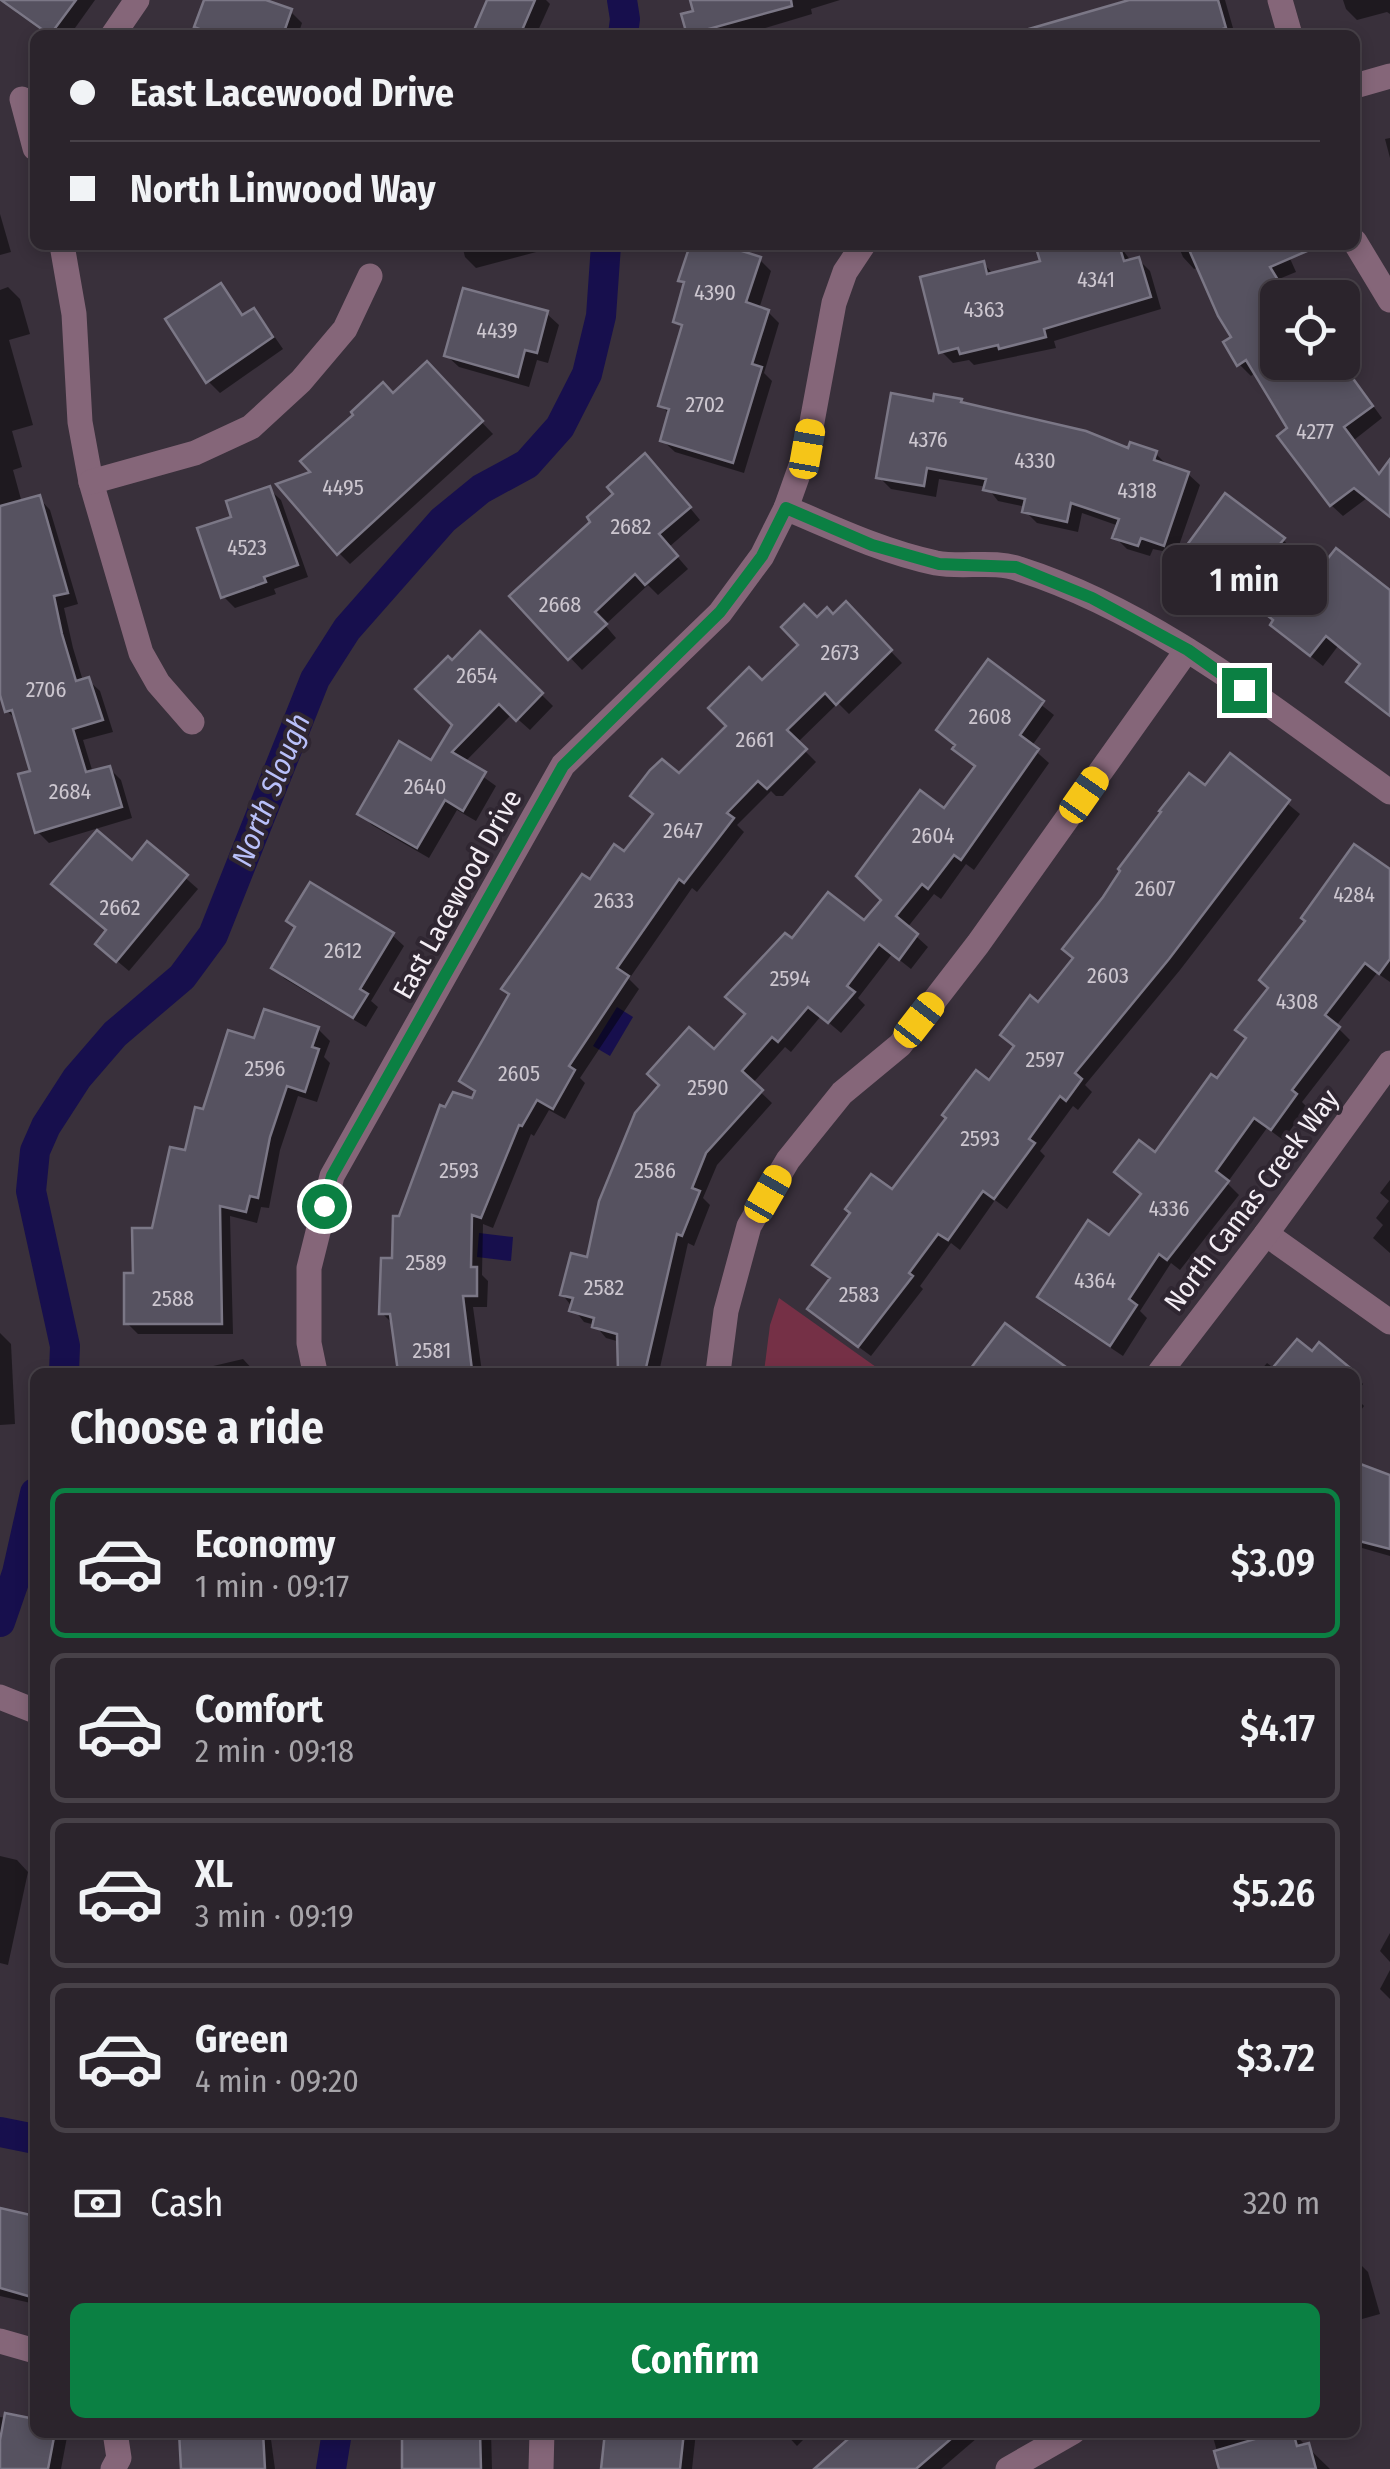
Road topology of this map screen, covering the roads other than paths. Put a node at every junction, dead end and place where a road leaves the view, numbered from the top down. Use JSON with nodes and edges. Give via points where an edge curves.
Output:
{"nodes":[{"id":1,"x":136,"y":0,"type":"edge"},
{"id":2,"x":1280,"y":0,"type":"edge"},
{"id":3,"x":116,"y":30,"type":"edge"},
{"id":4,"x":1289,"y":30,"type":"edge"},
{"id":5,"x":1390,"y":76,"type":"edge"},
{"id":6,"x":1360,"y":85,"type":"edge"},
{"id":7,"x":19,"y":99,"type":"edge"},
{"id":8,"x":30,"y":133,"type":"edge"},
{"id":9,"x":64,"y":250,"type":"edge"},
{"id":10,"x":860,"y":250,"type":"edge"},
{"id":11,"x":1360,"y":250,"type":"edge"},
{"id":12,"x":370,"y":276,"type":"dead end"},
{"id":13,"x":1390,"y":300,"type":"edge"},
{"id":14,"x":91,"y":482,"type":"junction"},
{"id":15,"x":786,"y":508,"type":"junction"},
{"id":16,"x":1188,"y":650,"type":"junction"},
{"id":17,"x":192,"y":722,"type":"dead end"},
{"id":18,"x":1390,"y":792,"type":"edge"},
{"id":19,"x":1390,"y":1063,"type":"edge"},
{"id":20,"x":1266,"y":1234,"type":"junction"},
{"id":21,"x":1390,"y":1322,"type":"edge"},
{"id":22,"x":314,"y":1368,"type":"edge"},
{"id":23,"x":719,"y":1368,"type":"edge"},
{"id":24,"x":1163,"y":1368,"type":"edge"},
{"id":25,"x":0,"y":1697,"type":"edge"},
{"id":26,"x":30,"y":1708,"type":"edge"},
{"id":27,"x":0,"y":2341,"type":"edge"},
{"id":28,"x":30,"y":2350,"type":"edge"},
{"id":29,"x":116,"y":2438,"type":"edge"},
{"id":30,"x":542,"y":2438,"type":"edge"},
{"id":31,"x":1062,"y":2438,"type":"edge"},
{"id":32,"x":113,"y":2469,"type":"edge"},
{"id":33,"x":541,"y":2469,"type":"edge"},
{"id":34,"x":1008,"y":2469,"type":"edge"}],
"edges":[{"from":1,"to":3,"type":"street"},
{"from":2,"to":4,"type":"street"},
{"from":5,"to":6,"type":"street"},
{"from":7,"to":8,"type":"street"},
{"from":9,"to":14,"type":"street"},
{"from":10,"to":15,"type":"street","name":"East Lacewood Drive","via":[[834,303],[807,449]]},
{"from":11,"to":13,"type":"street"},
{"from":12,"to":14,"type":"street","via":[[345,329],[251,426],[195,453]]},
{"from":14,"to":17,"type":"street","via":[[141,653]]},
{"from":15,"to":16,"type":"street","via":[[872,545],[939,564],[1016,567],[1092,598]]},
{"from":15,"to":22,"type":"street","name":"East Lacewood Drive","via":[[762,556],[720,612],[563,766],[332,1176],[309,1268]]},
{"from":16,"to":18,"type":"street"},
{"from":16,"to":23,"type":"street","via":[[900,1046],[842,1092],[788,1160],[749,1226]]},
{"from":19,"to":20,"type":"street","name":"North Camas Creek Way"},
{"from":20,"to":21,"type":"street"},
{"from":20,"to":24,"type":"street","name":"North Camas Creek Way"},
{"from":25,"to":26,"type":"street"},
{"from":27,"to":28,"type":"street"},
{"from":29,"to":32,"type":"street"},
{"from":30,"to":33,"type":"street"},
{"from":31,"to":34,"type":"street"}]}
